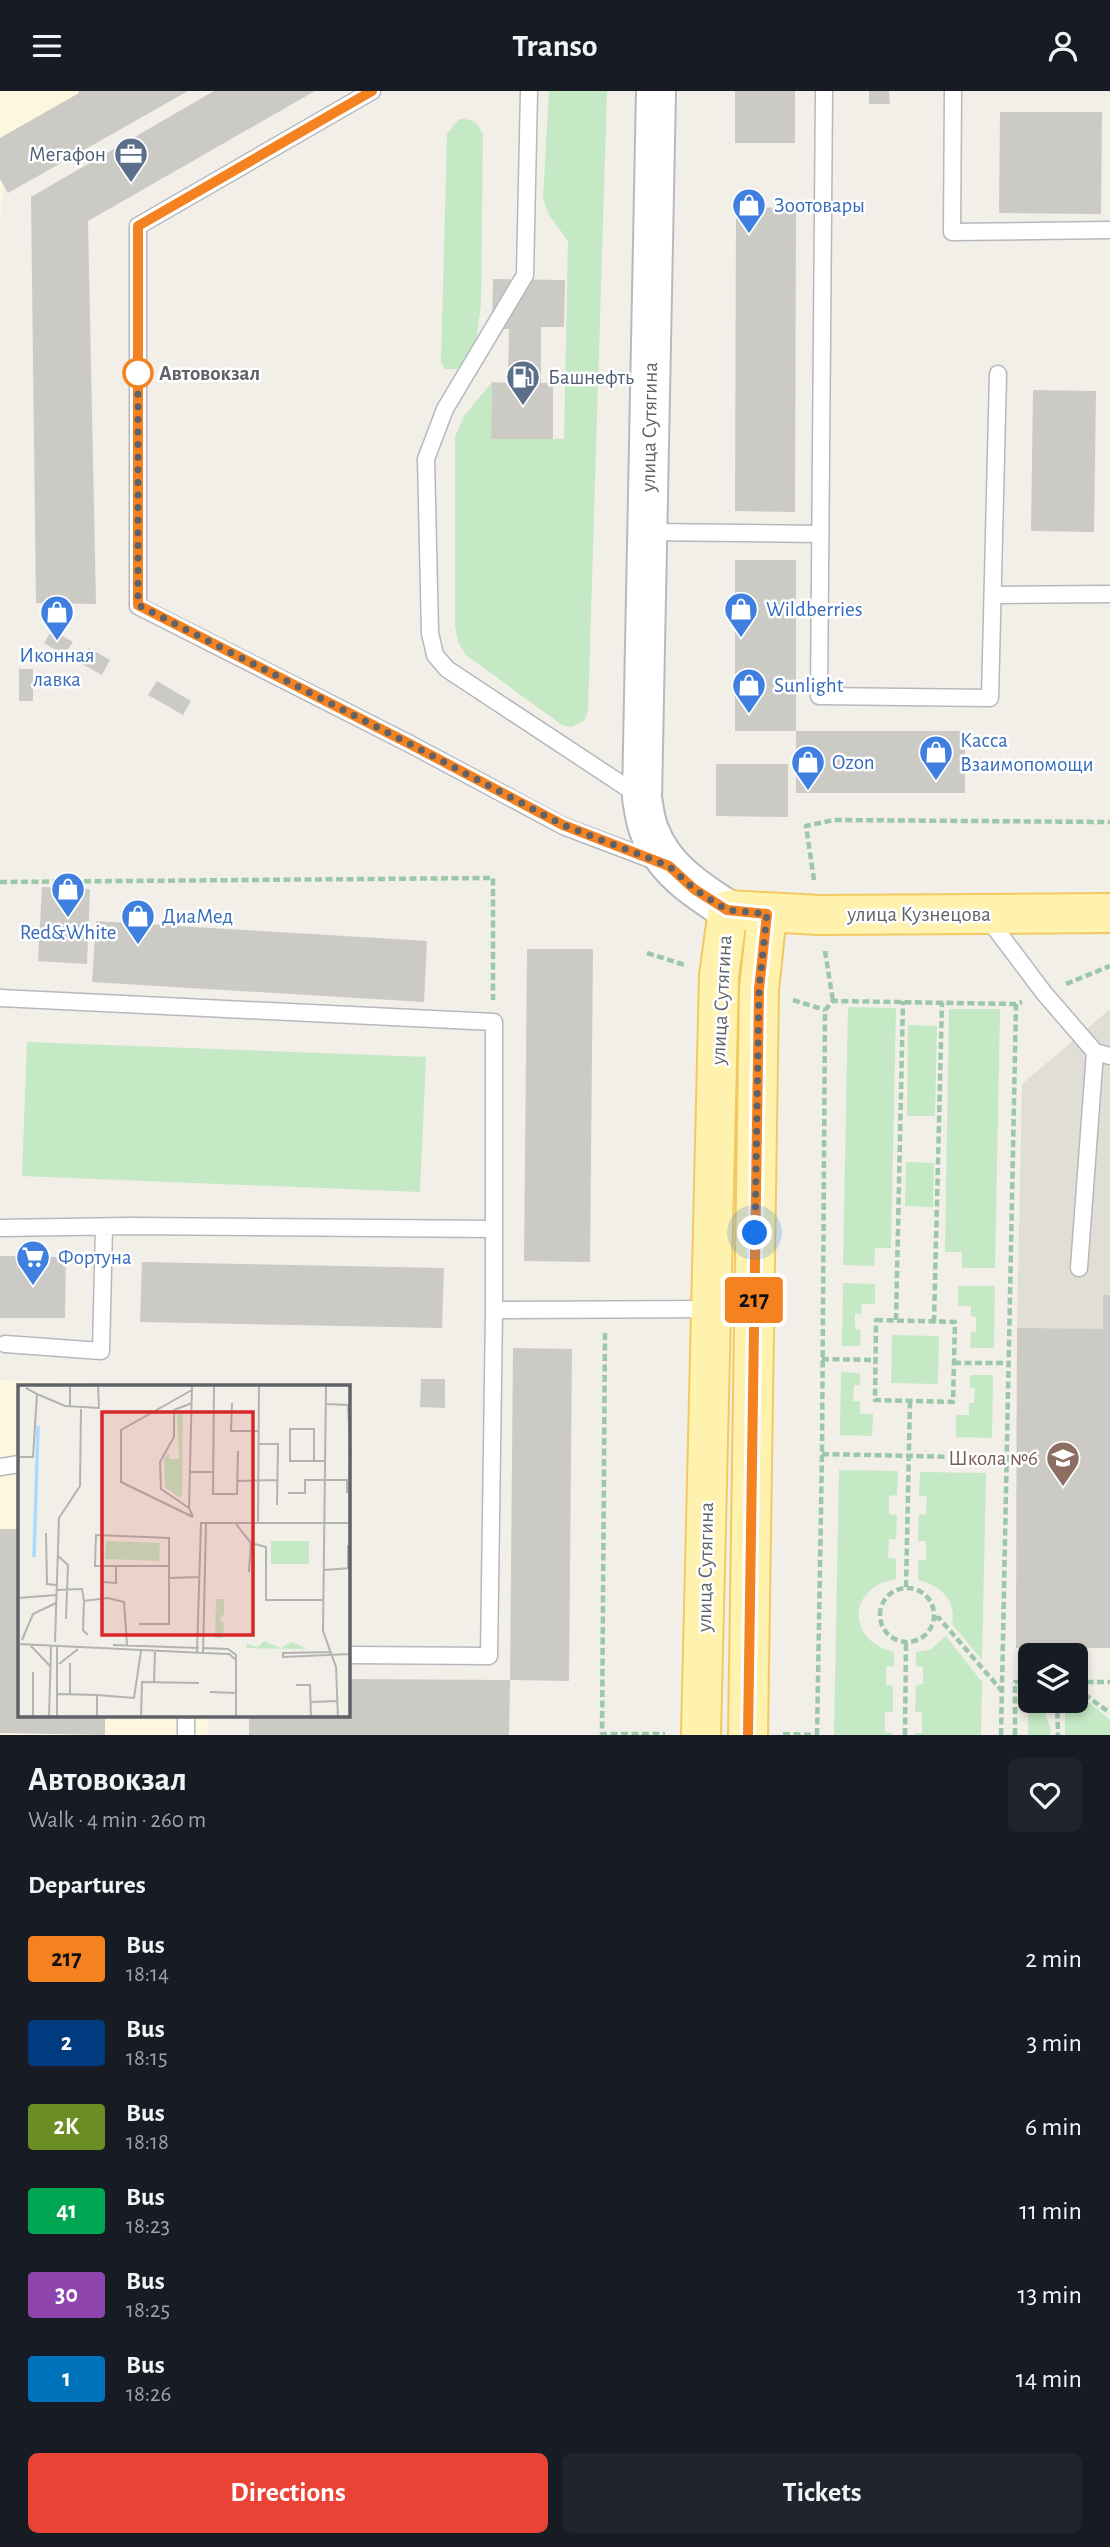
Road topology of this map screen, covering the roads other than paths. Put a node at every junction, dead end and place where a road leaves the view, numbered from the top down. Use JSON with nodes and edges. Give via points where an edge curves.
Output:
{"nodes":[{"id":1,"x":372,"y":91,"type":"edge"},
{"id":2,"x":529,"y":91,"type":"edge"},
{"id":3,"x":656,"y":91,"type":"edge"},
{"id":4,"x":824,"y":91,"type":"edge"},
{"id":5,"x":953,"y":91,"type":"edge"},
{"id":6,"x":1110,"y":230,"type":"edge"},
{"id":7,"x":998,"y":374,"type":"dead end"},
{"id":8,"x":647,"y":532,"type":"junction"},
{"id":9,"x":820,"y":534,"type":"junction"},
{"id":10,"x":1110,"y":594,"type":"edge"},
{"id":11,"x":993,"y":595,"type":"junction"},
{"id":12,"x":642,"y":798,"type":"junction"},
{"id":13,"x":669,"y":866,"type":"junction"},
{"id":14,"x":727,"y":910,"type":"junction"},
{"id":15,"x":1110,"y":913,"type":"edge"},
{"id":16,"x":767,"y":914,"type":"junction"},
{"id":17,"x":984,"y":914,"type":"junction"},
{"id":18,"x":0,"y":998,"type":"edge"},
{"id":19,"x":1103,"y":1054,"type":"edge"},
{"id":20,"x":104,"y":1227,"type":"junction"},
{"id":21,"x":0,"y":1228,"type":"edge"},
{"id":22,"x":494,"y":1229,"type":"junction"},
{"id":23,"x":1079,"y":1268,"type":"dead end"},
{"id":24,"x":713,"y":1309,"type":"junction"},
{"id":25,"x":494,"y":1310,"type":"junction"},
{"id":26,"x":5,"y":1345,"type":"dead end"},
{"id":27,"x":18,"y":1465,"type":"edge"},
{"id":28,"x":0,"y":1467,"type":"edge"},
{"id":29,"x":350,"y":1655,"type":"edge"},
{"id":30,"x":186,"y":1717,"type":"edge"},
{"id":31,"x":186,"y":1735,"type":"edge"},
{"id":32,"x":701,"y":1735,"type":"edge"},
{"id":33,"x":748,"y":1735,"type":"edge"}],
"edges":[{"from":1,"to":13,"type":"lane","via":[[138,226],[138,605],[563,825]]},
{"from":2,"to":12,"type":"lane","via":[[525,275],[445,409],[426,459],[430,633],[435,655],[447,669]]},
{"from":3,"to":8,"type":"street","name":"улица Сутягина"},
{"from":4,"to":9,"type":"lane"},
{"from":5,"to":6,"type":"lane","via":[[952,232]]},
{"from":7,"to":11,"type":"lane"},
{"from":8,"to":9,"type":"lane"},
{"from":8,"to":12,"type":"street","name":"улица Сутягина"},
{"from":9,"to":11,"type":"lane","via":[[819,696],[990,698]]},
{"from":10,"to":11,"type":"lane"},
{"from":12,"to":13,"type":"street","name":"улица Сутягина","via":[[649,830]]},
{"from":13,"to":14,"type":"street","name":"улица Сутягина"},
{"from":14,"to":16,"type":"main road","name":"улица Кузнецова"},
{"from":14,"to":24,"type":"main road","name":"улица Сутягина","via":[[719,976]]},
{"from":15,"to":17,"type":"main road","name":"улица Кузнецова"},
{"from":16,"to":17,"type":"main road","name":"улица Кузнецова"},
{"from":16,"to":33,"type":"main road","name":"улица Сутягина","via":[[759,989]]},
{"from":17,"to":19,"type":"lane","via":[[1044,992]]},
{"from":18,"to":22,"type":"lane","via":[[494,1022]]},
{"from":19,"to":23,"type":"lane"},
{"from":20,"to":21,"type":"lane"},
{"from":20,"to":22,"type":"lane"},
{"from":20,"to":26,"type":"lane","via":[[101,1351]]},
{"from":22,"to":25,"type":"lane"},
{"from":24,"to":25,"type":"lane"},
{"from":24,"to":32,"type":"main road","name":"улица Сутягина"},
{"from":25,"to":29,"type":"lane","via":[[489,1656]]},
{"from":27,"to":28,"type":"lane"},
{"from":30,"to":31,"type":"lane"}]}
